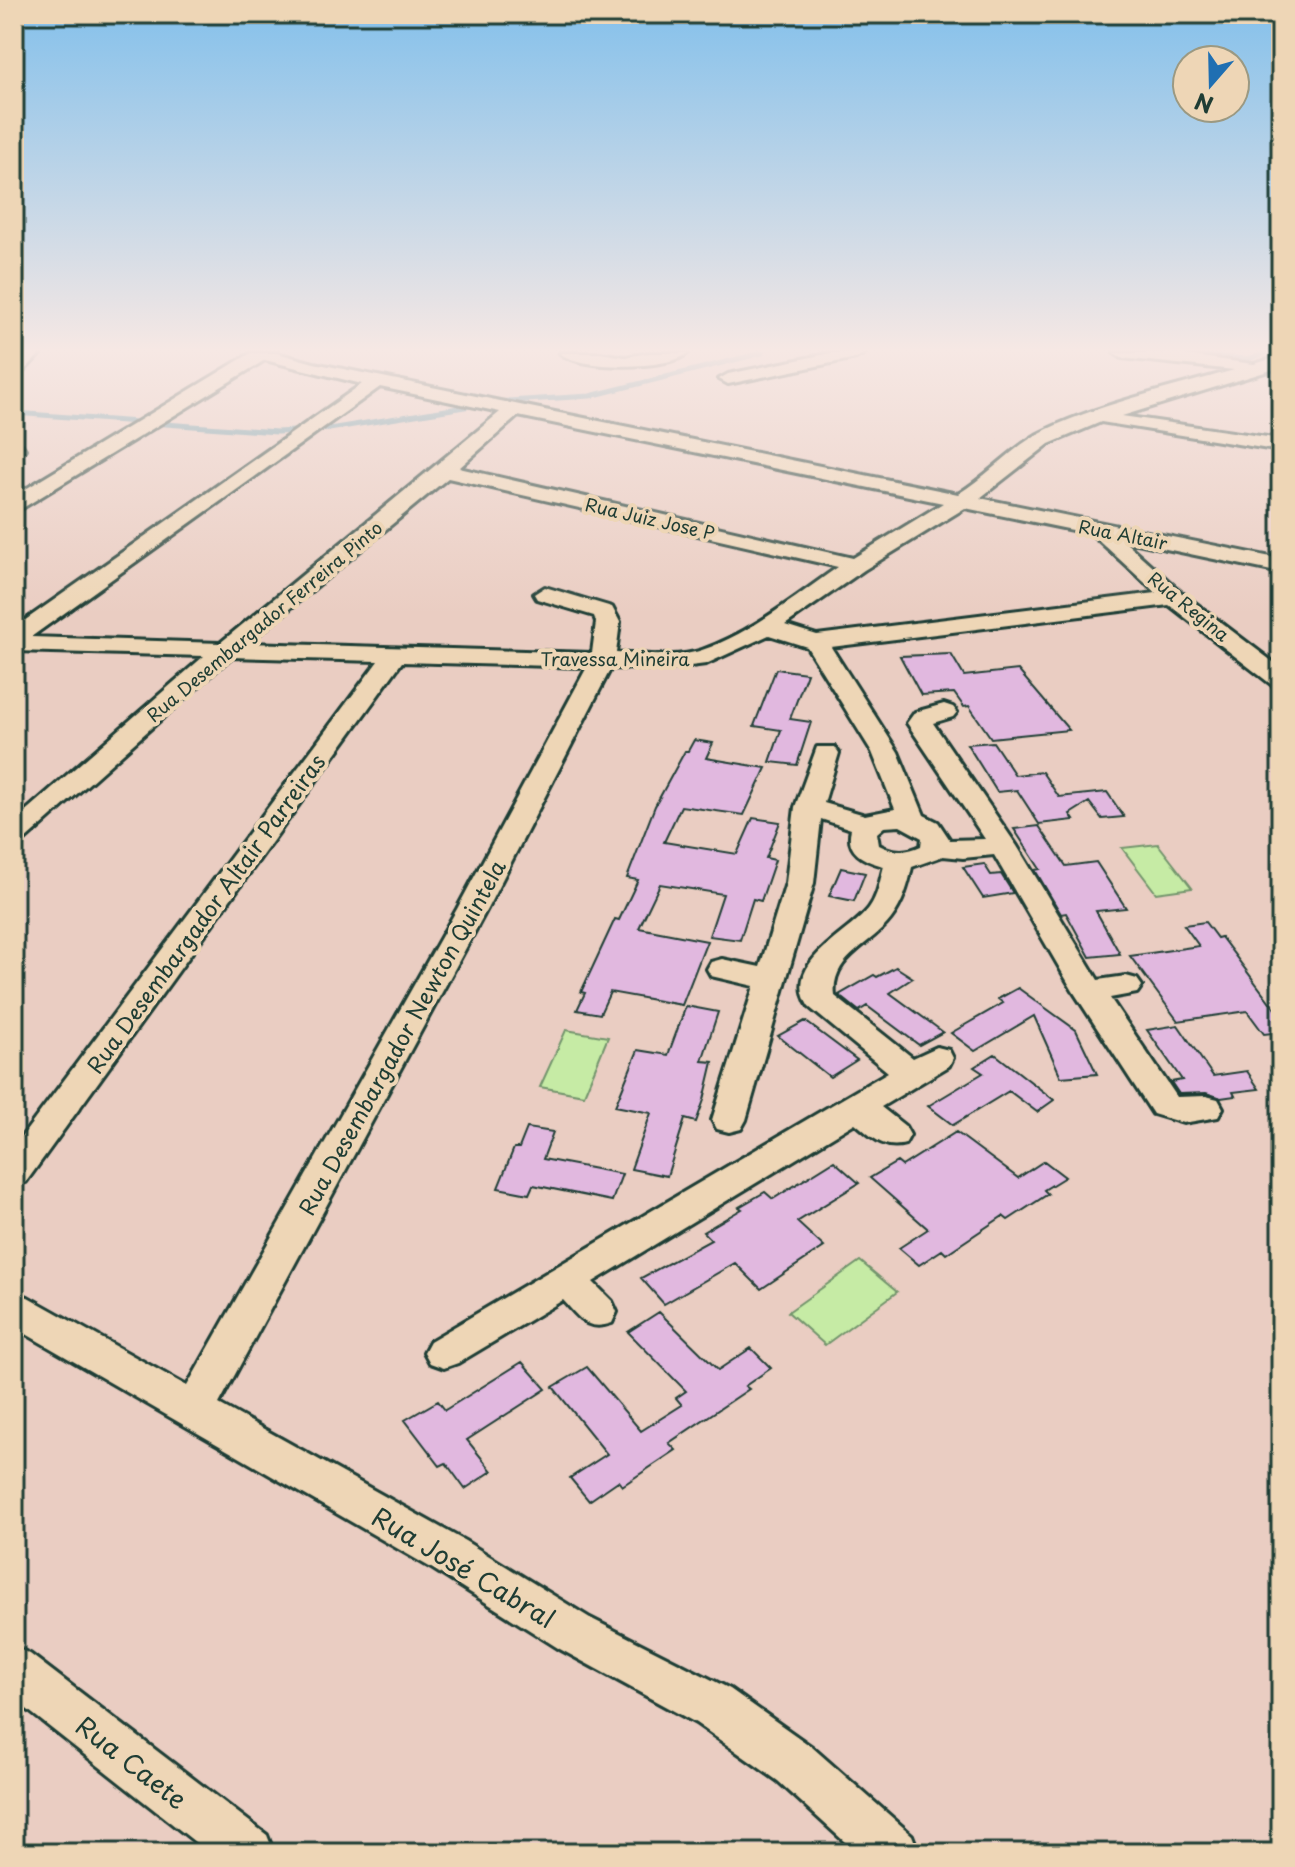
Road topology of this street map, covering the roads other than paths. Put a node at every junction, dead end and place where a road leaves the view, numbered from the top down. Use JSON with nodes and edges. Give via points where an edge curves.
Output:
{"nodes":[{"id":1,"x":117,"y":440,"type":"edge"},
{"id":2,"x":295,"y":440,"type":"edge"},
{"id":3,"x":475,"y":440,"type":"edge"},
{"id":4,"x":666,"y":440,"type":"edge"},
{"id":5,"x":1042,"y":440,"type":"edge"},
{"id":6,"x":1249,"y":440,"type":"edge"},
{"id":7,"x":1281,"y":445,"type":"edge"},
{"id":8,"x":444,"y":471,"type":"junction"},
{"id":9,"x":965,"y":501,"type":"junction"},
{"id":10,"x":14,"y":505,"type":"edge"},
{"id":11,"x":1100,"y":530,"type":"junction"},
{"id":12,"x":856,"y":565,"type":"junction"},
{"id":13,"x":1281,"y":566,"type":"edge"},
{"id":14,"x":545,"y":594,"type":"dead end"},
{"id":15,"x":1174,"y":598,"type":"junction"},
{"id":16,"x":767,"y":627,"type":"junction"},
{"id":17,"x":14,"y":642,"type":"edge"},
{"id":18,"x":816,"y":642,"type":"junction"},
{"id":19,"x":223,"y":652,"type":"junction"},
{"id":20,"x":396,"y":654,"type":"junction"},
{"id":21,"x":603,"y":660,"type":"junction"},
{"id":22,"x":1281,"y":680,"type":"edge"},
{"id":23,"x":944,"y":712,"type":"dead end"},
{"id":24,"x":826,"y":753,"type":"dead end"},
{"id":25,"x":809,"y":807,"type":"junction"},
{"id":26,"x":912,"y":820,"type":"junction"},
{"id":27,"x":868,"y":825,"type":"junction"},
{"id":28,"x":14,"y":835,"type":"edge"},
{"id":29,"x":1003,"y":846,"type":"junction"},
{"id":30,"x":936,"y":847,"type":"junction"},
{"id":31,"x":899,"y":861,"type":"junction"},
{"id":32,"x":722,"y":969,"type":"dead end"},
{"id":33,"x":770,"y":979,"type":"junction"},
{"id":34,"x":1126,"y":986,"type":"dead end"},
{"id":35,"x":1089,"y":991,"type":"junction"},
{"id":36,"x":858,"y":1107,"type":"junction"},
{"id":37,"x":1206,"y":1108,"type":"dead end"},
{"id":38,"x":729,"y":1120,"type":"dead end"},
{"id":39,"x":893,"y":1135,"type":"dead end"},
{"id":40,"x":14,"y":1173,"type":"edge"},
{"id":41,"x":567,"y":1279,"type":"junction"},
{"id":42,"x":14,"y":1308,"type":"edge"},
{"id":43,"x":598,"y":1312,"type":"dead end"},
{"id":44,"x":444,"y":1352,"type":"dead end"},
{"id":45,"x":193,"y":1412,"type":"junction"},
{"id":46,"x":14,"y":1670,"type":"edge"},
{"id":47,"x":249,"y":1853,"type":"edge"},
{"id":48,"x":894,"y":1853,"type":"edge"}],
"edges":[{"from":1,"to":10,"type":"street"},
{"from":2,"to":17,"type":"street"},
{"from":3,"to":8,"type":"street","name":"Rua Desembargador Ferreira Pinto"},
{"from":4,"to":9,"type":"street","name":"Rua Altair"},
{"from":5,"to":9,"type":"street","name":"Travessa Mineira"},
{"from":6,"to":7,"type":"street"},
{"from":8,"to":12,"type":"street","name":"Rua Juiz Jose P"},
{"from":8,"to":19,"type":"street","name":"Rua Desembargador Ferreira Pinto"},
{"from":9,"to":11,"type":"street","name":"Rua Altair"},
{"from":9,"to":12,"type":"street","name":"Travessa Mineira"},
{"from":11,"to":13,"type":"street","name":"Rua Altair"},
{"from":11,"to":15,"type":"street","name":"Rua Regina"},
{"from":12,"to":16,"type":"street","name":"Travessa Mineira"},
{"from":14,"to":21,"type":"street","via":[[604,612],[608,622]]},
{"from":15,"to":18,"type":"street"},
{"from":15,"to":22,"type":"street","name":"Rua Regina"},
{"from":16,"to":18,"type":"street"},
{"from":16,"to":21,"type":"street","name":"Travessa Mineira","via":[[693,660]]},
{"from":17,"to":19,"type":"street","name":"Travessa Mineira"},
{"from":18,"to":26,"type":"street","via":[[889,762],[908,799]]},
{"from":19,"to":20,"type":"street","name":"Travessa Mineira"},
{"from":19,"to":28,"type":"street","name":"Rua Desembargador Ferreira Pinto"},
{"from":20,"to":21,"type":"street","name":"Travessa Mineira"},
{"from":20,"to":40,"type":"street","name":"Rua Desembargador Altair Parreiras"},
{"from":21,"to":45,"type":"street","name":"Rua Desembargador Newton Quintela","via":[[465,922]]},
{"from":23,"to":29,"type":"street","via":[[920,723]]},
{"from":24,"to":25,"type":"street"},
{"from":25,"to":27,"type":"street"},
{"from":25,"to":33,"type":"street","via":[[800,883]]},
{"from":26,"to":27,"type":"street","via":[[885,818]]},
{"from":26,"to":30,"type":"street","via":[[933,832]]},
{"from":27,"to":31,"type":"street","via":[[864,844],[877,855]]},
{"from":29,"to":30,"type":"street"},
{"from":29,"to":35,"type":"street"},
{"from":30,"to":31,"type":"street","via":[[921,858]]},
{"from":31,"to":36,"type":"street","via":[[886,905],[864,931],[833,953],[817,988],[820,1000],[924,1066]]},
{"from":32,"to":33,"type":"street"},
{"from":33,"to":38,"type":"street"},
{"from":34,"to":35,"type":"street"},
{"from":35,"to":37,"type":"street","via":[[1165,1106],[1183,1111]]},
{"from":36,"to":39,"type":"street"},
{"from":36,"to":41,"type":"street"},
{"from":41,"to":43,"type":"street"},
{"from":41,"to":44,"type":"street"},
{"from":42,"to":45,"type":"street","name":"Rua José Cabral"},
{"from":45,"to":48,"type":"street","name":"Rua José Cabral","via":[[449,1555],[574,1633],[713,1706],[795,1764]]},
{"from":46,"to":47,"type":"street","name":"Rua Caete"}]}
